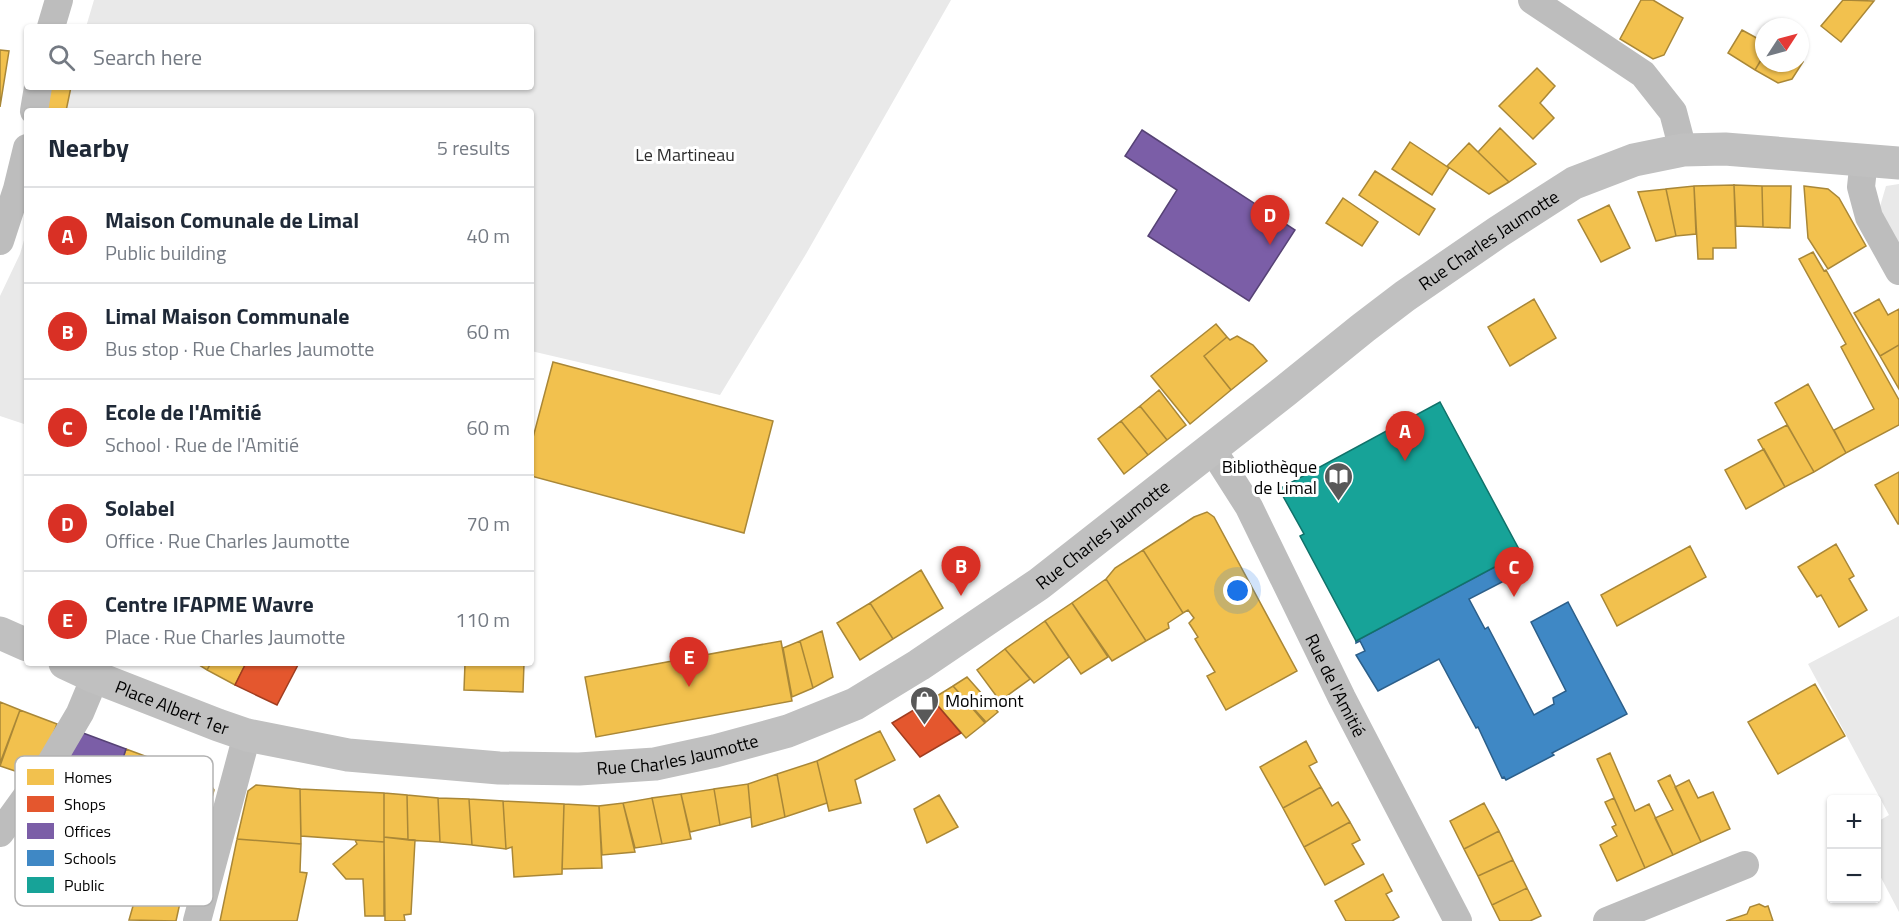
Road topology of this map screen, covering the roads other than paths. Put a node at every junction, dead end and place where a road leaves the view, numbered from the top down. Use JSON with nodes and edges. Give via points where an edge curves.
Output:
{"nodes":[{"id":1,"x":58,"y":0,"type":"edge"},
{"id":2,"x":1532,"y":0,"type":"edge"},
{"id":3,"x":52,"y":24,"type":"edge"},
{"id":4,"x":38,"y":90,"type":"edge"},
{"id":5,"x":34,"y":108,"type":"edge"},
{"id":6,"x":1683,"y":150,"type":"junction"},
{"id":7,"x":1864,"y":159,"type":"junction"},
{"id":8,"x":24,"y":162,"type":"edge"},
{"id":9,"x":1899,"y":162,"type":"edge"},
{"id":10,"x":0,"y":242,"type":"edge"},
{"id":11,"x":1899,"y":271,"type":"edge"},
{"id":12,"x":1212,"y":449,"type":"junction"},
{"id":13,"x":0,"y":633,"type":"edge"},
{"id":14,"x":24,"y":644,"type":"edge"},
{"id":15,"x":71,"y":666,"type":"edge"},
{"id":16,"x":95,"y":677,"type":"junction"},
{"id":17,"x":247,"y":735,"type":"junction"},
{"id":18,"x":55,"y":756,"type":"edge"},
{"id":19,"x":15,"y":812,"type":"edge"},
{"id":20,"x":0,"y":833,"type":"edge"},
{"id":21,"x":213,"y":861,"type":"edge"},
{"id":22,"x":1745,"y":865,"type":"dead end"},
{"id":23,"x":201,"y":906,"type":"edge"},
{"id":24,"x":197,"y":921,"type":"edge"},
{"id":25,"x":1458,"y":921,"type":"edge"},
{"id":26,"x":1607,"y":921,"type":"edge"}],
"edges":[{"from":1,"to":3,"type":"street"},
{"from":2,"to":6,"type":"street","via":[[1643,74],[1673,112]]},
{"from":4,"to":5,"type":"street"},
{"from":6,"to":7,"type":"main road","name":"Rue Charles Jaumotte","via":[[1725,148]]},
{"from":6,"to":12,"type":"main road","name":"Rue Charles Jaumotte","via":[[1634,160],[1574,183],[1405,296]]},
{"from":7,"to":9,"type":"main road","name":"Rue Charles Jaumotte"},
{"from":7,"to":11,"type":"street","via":[[1861,187],[1869,218]]},
{"from":8,"to":10,"type":"street"},
{"from":12,"to":17,"type":"main road","name":"Rue Charles Jaumotte","via":[[1039,584],[919,665],[855,705],[788,731],[655,764],[579,769],[499,768],[348,755]]},
{"from":12,"to":25,"type":"street","name":"Rue de l'Amitié","via":[[1249,507],[1342,698]]},
{"from":13,"to":14,"type":"main road"},
{"from":15,"to":16,"type":"main road","name":"Place Albert 1er"},
{"from":16,"to":17,"type":"main road","name":"Place Albert 1er"},
{"from":16,"to":18,"type":"street","via":[[80,714]]},
{"from":17,"to":21,"type":"street"},
{"from":19,"to":20,"type":"street"},
{"from":22,"to":26,"type":"street"},
{"from":23,"to":24,"type":"street"}]}
